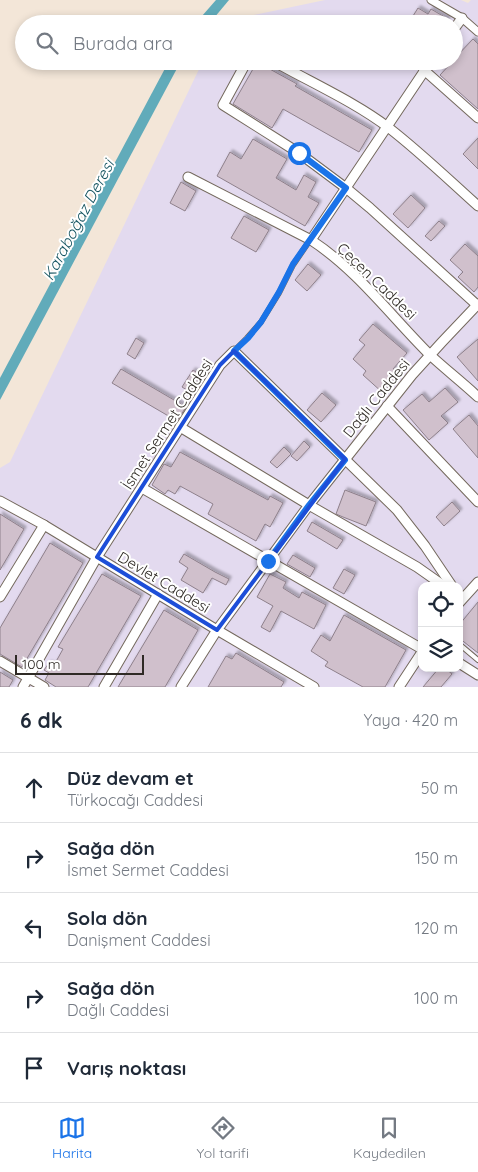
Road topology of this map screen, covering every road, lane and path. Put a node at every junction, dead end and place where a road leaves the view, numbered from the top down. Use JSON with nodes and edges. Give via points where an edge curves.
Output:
{"nodes":[{"id":1,"x":431,"y":0,"type":"edge"},
{"id":2,"x":457,"y":15,"type":"edge"},
{"id":3,"x":463,"y":19,"type":"edge"},
{"id":4,"x":478,"y":32,"type":"edge"},
{"id":5,"x":242,"y":70,"type":"edge"},
{"id":6,"x":289,"y":70,"type":"edge"},
{"id":7,"x":424,"y":70,"type":"joint"},
{"id":8,"x":478,"y":118,"type":"edge"},
{"id":9,"x":388,"y":127,"type":"junction"},
{"id":10,"x":188,"y":177,"type":"dead end"},
{"id":11,"x":346,"y":188,"type":"junction"},
{"id":12,"x":478,"y":206,"type":"edge"},
{"id":13,"x":311,"y":240,"type":"junction"},
{"id":14,"x":478,"y":305,"type":"edge"},
{"id":15,"x":234,"y":351,"type":"junction"},
{"id":16,"x":430,"y":354,"type":"junction"},
{"id":17,"x":478,"y":397,"type":"edge"},
{"id":18,"x":387,"y":406,"type":"junction"},
{"id":19,"x":180,"y":427,"type":"junction"},
{"id":20,"x":345,"y":460,"type":"junction"},
{"id":21,"x":142,"y":488,"type":"junction"},
{"id":22,"x":0,"y":501,"type":"edge"},
{"id":23,"x":478,"y":502,"type":"edge"},
{"id":24,"x":309,"y":505,"type":"junction"},
{"id":25,"x":44,"y":525,"type":"junction"},
{"id":26,"x":97,"y":557,"type":"junction"},
{"id":27,"x":268,"y":561,"type":"junction"},
{"id":28,"x":438,"y":582,"type":"edge"},
{"id":29,"x":449,"y":582,"type":"edge"},
{"id":30,"x":478,"y":582,"type":"edge"},
{"id":31,"x":158,"y":594,"type":"junction"},
{"id":32,"x":463,"y":596,"type":"edge"},
{"id":33,"x":0,"y":597,"type":"edge"},
{"id":34,"x":217,"y":630,"type":"junction"},
{"id":35,"x":463,"y":647,"type":"edge"},
{"id":36,"x":418,"y":649,"type":"edge"},
{"id":37,"x":418,"y":657,"type":"edge"},
{"id":38,"x":478,"y":660,"type":"edge"},
{"id":39,"x":0,"y":661,"type":"edge"},
{"id":40,"x":463,"y":666,"type":"edge"},
{"id":41,"x":478,"y":675,"type":"edge"},
{"id":42,"x":28,"y":678,"type":"junction"},
{"id":43,"x":23,"y":687,"type":"edge"},
{"id":44,"x":44,"y":687,"type":"edge"},
{"id":45,"x":104,"y":687,"type":"edge"},
{"id":46,"x":181,"y":687,"type":"edge"},
{"id":47,"x":314,"y":687,"type":"edge"},
{"id":48,"x":399,"y":687,"type":"edge"}],
"edges":[{"from":1,"to":2,"type":"street"},
{"from":3,"to":4,"type":"street"},
{"from":5,"to":11,"type":"street","via":[[223,105],[299,153]]},
{"from":6,"to":9,"type":"street"},
{"from":7,"to":8,"type":"street"},
{"from":7,"to":9,"type":"street","name":"İsmet Sermet Caddesi"},
{"from":9,"to":11,"type":"street","name":"İsmet Sermet Caddesi"},
{"from":9,"to":12,"type":"street"},
{"from":10,"to":13,"type":"street","name":"Çeçen Caddesi"},
{"from":11,"to":13,"type":"street","name":"İsmet Sermet Caddesi"},
{"from":11,"to":14,"type":"street"},
{"from":13,"to":15,"type":"lane","name":"İsmet Sermet Caddesi","via":[[293,264],[261,322]]},
{"from":13,"to":16,"type":"street","name":"Çeçen Caddesi","via":[[366,286]]},
{"from":14,"to":16,"type":"street","name":"Dağlı Caddesi"},
{"from":15,"to":19,"type":"street","name":"İsmet Sermet Caddesi","via":[[220,365]]},
{"from":15,"to":20,"type":"street"},
{"from":16,"to":17,"type":"street","name":"Çeçen Caddesi"},
{"from":16,"to":18,"type":"street","name":"Dağlı Caddesi"},
{"from":18,"to":20,"type":"street","name":"Dağlı Caddesi"},
{"from":18,"to":23,"type":"street"},
{"from":19,"to":21,"type":"street","name":"İsmet Sermet Caddesi"},
{"from":19,"to":24,"type":"street"},
{"from":20,"to":24,"type":"street","name":"Dağlı Caddesi"},
{"from":20,"to":29,"type":"street","via":[[397,510]]},
{"from":21,"to":26,"type":"street","name":"İsmet Sermet Caddesi"},
{"from":21,"to":27,"type":"street"},
{"from":22,"to":25,"type":"street","name":"Devlet Caddesi"},
{"from":24,"to":27,"type":"street","name":"Dağlı Caddesi"},
{"from":24,"to":28,"type":"street"},
{"from":25,"to":26,"type":"street","name":"Devlet Caddesi"},
{"from":25,"to":33,"type":"street"},
{"from":26,"to":31,"type":"street","name":"Devlet Caddesi"},
{"from":26,"to":42,"type":"street","name":"İsmet Sermet Caddesi"},
{"from":27,"to":34,"type":"street","name":"Dağlı Caddesi"},
{"from":27,"to":36,"type":"street"},
{"from":30,"to":32,"type":"street"},
{"from":31,"to":34,"type":"street","name":"Devlet Caddesi"},
{"from":31,"to":45,"type":"street"},
{"from":34,"to":46,"type":"street","name":"Dağlı Caddesi"},
{"from":34,"to":47,"type":"street","name":"Devlet Caddesi"},
{"from":35,"to":38,"type":"lane"},
{"from":37,"to":48,"type":"street"},
{"from":39,"to":42,"type":"street"},
{"from":40,"to":41,"type":"street"},
{"from":42,"to":43,"type":"street","name":"İsmet Sermet Caddesi"},
{"from":42,"to":44,"type":"street"}]}
